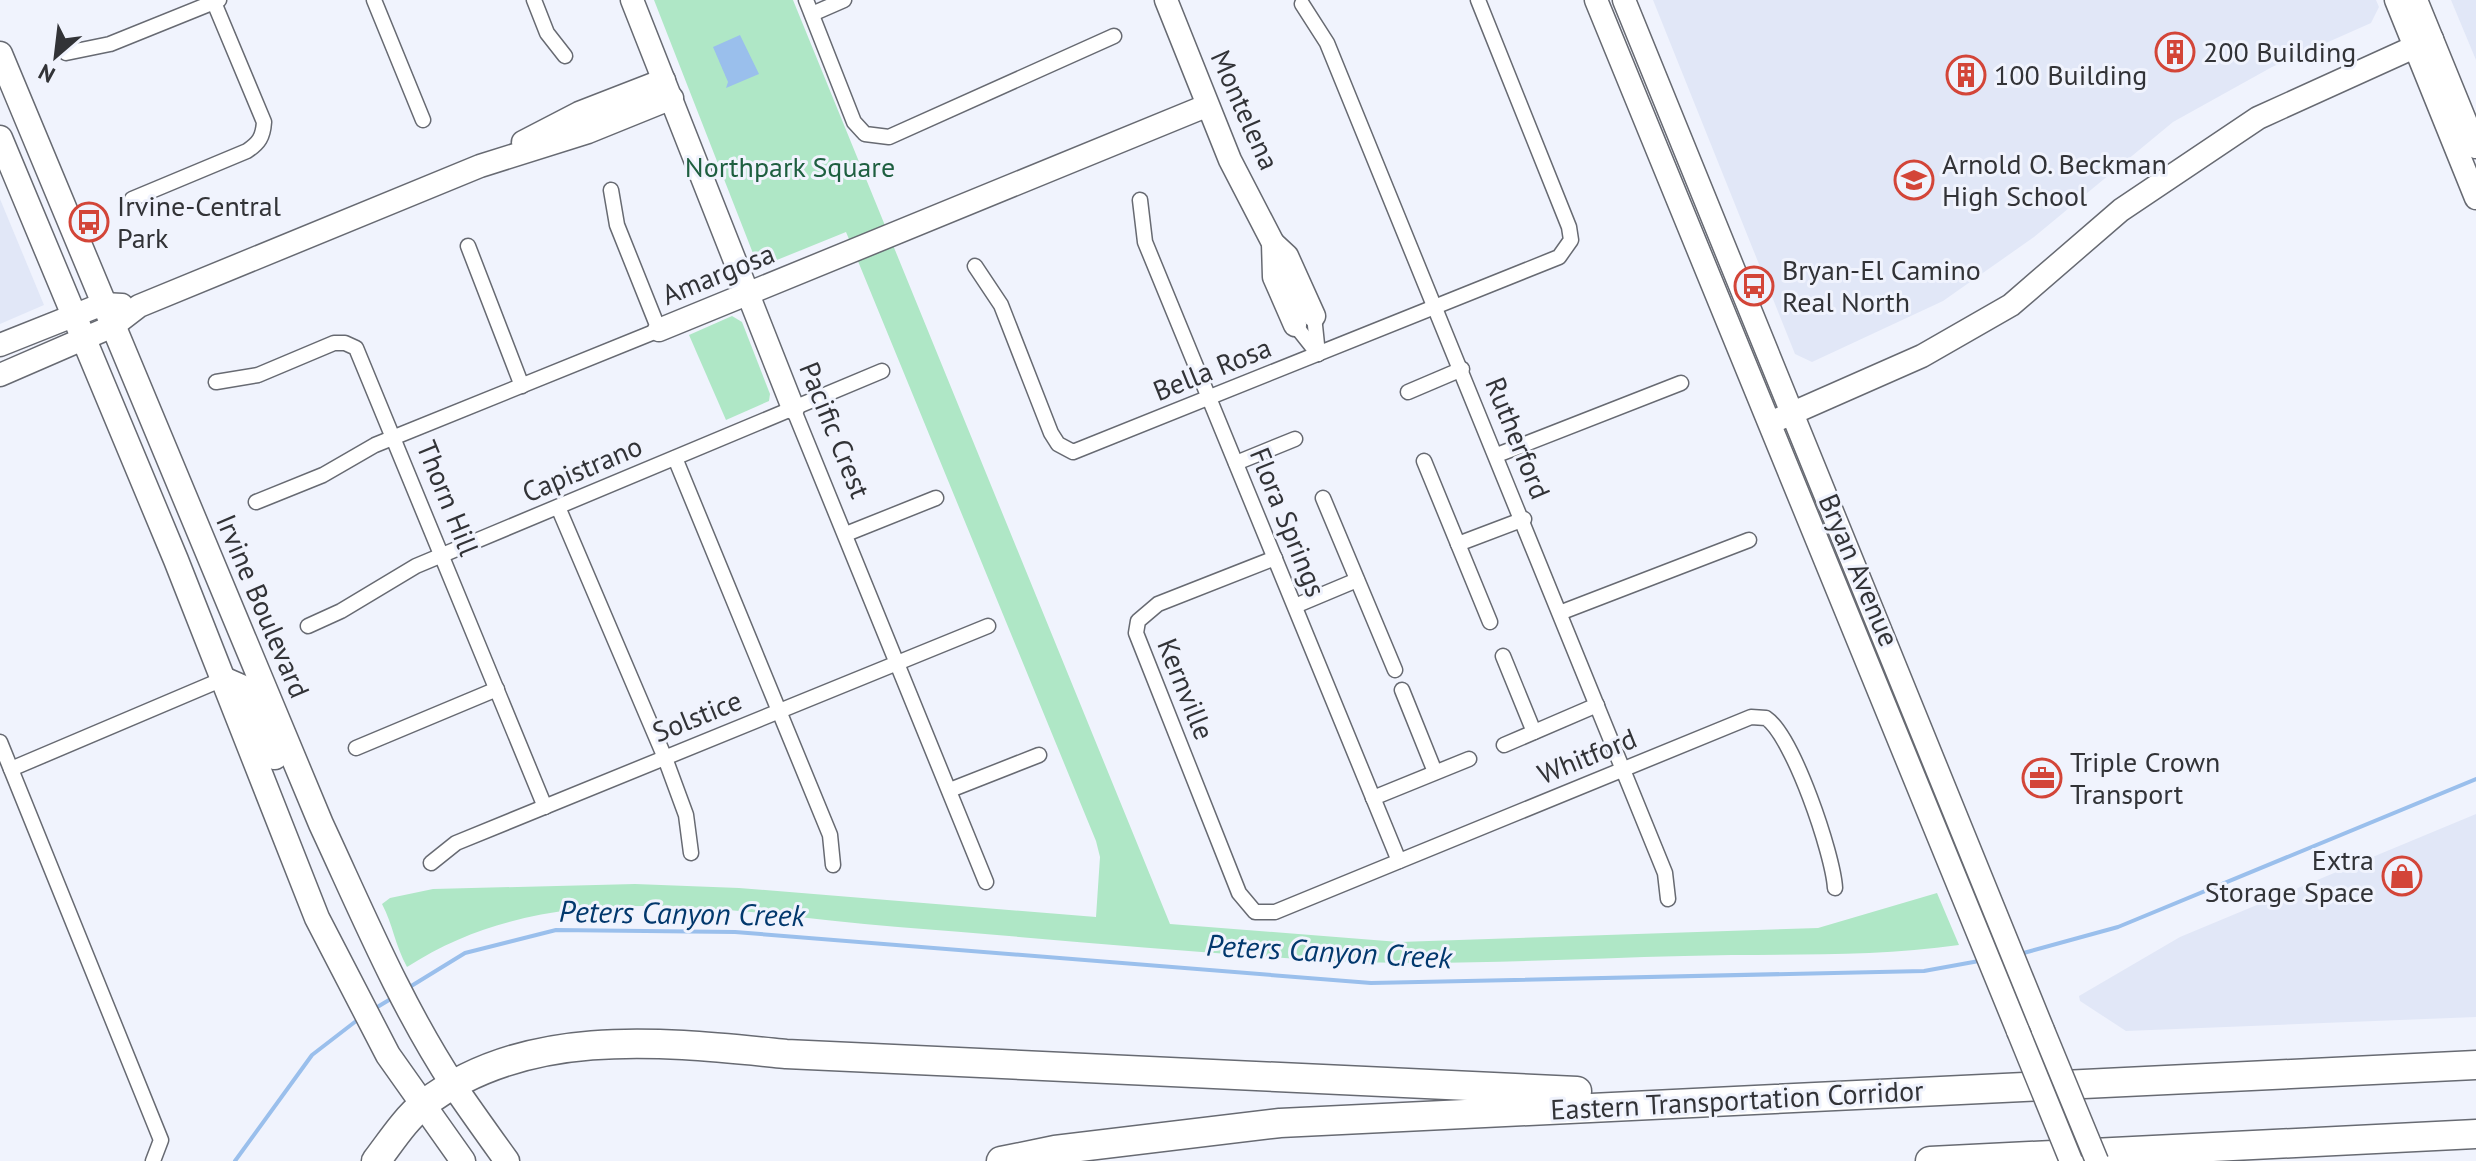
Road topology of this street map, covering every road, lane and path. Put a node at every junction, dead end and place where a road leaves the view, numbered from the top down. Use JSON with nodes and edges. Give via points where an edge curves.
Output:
{"nodes":[{"id":1,"x":374,"y":0,"type":"edge"},
{"id":2,"x":534,"y":0,"type":"edge"},
{"id":3,"x":632,"y":0,"type":"edge"},
{"id":4,"x":844,"y":0,"type":"edge"},
{"id":5,"x":1166,"y":0,"type":"edge"},
{"id":6,"x":1478,"y":0,"type":"edge"},
{"id":7,"x":1596,"y":0,"type":"edge"},
{"id":8,"x":1624,"y":0,"type":"edge"},
{"id":9,"x":2396,"y":0,"type":"edge"},
{"id":10,"x":2416,"y":0,"type":"edge"},
{"id":11,"x":215,"y":1,"type":"edge"},
{"id":12,"x":1302,"y":4,"type":"dead end"},
{"id":13,"x":809,"y":7,"type":"edge"},
{"id":14,"x":1114,"y":36,"type":"dead end"},
{"id":15,"x":2423,"y":42,"type":"junction"},
{"id":16,"x":66,"y":53,"type":"dead end"},
{"id":17,"x":0,"y":54,"type":"edge"},
{"id":18,"x":565,"y":56,"type":"dead end"},
{"id":19,"x":668,"y":89,"type":"junction"},
{"id":20,"x":1206,"y":106,"type":"junction"},
{"id":21,"x":423,"y":120,"type":"dead end"},
{"id":22,"x":0,"y":138,"type":"edge"},
{"id":23,"x":2476,"y":147,"type":"edge"},
{"id":24,"x":611,"y":190,"type":"dead end"},
{"id":25,"x":2476,"y":198,"type":"edge"},
{"id":26,"x":132,"y":199,"type":"dead end"},
{"id":27,"x":1140,"y":200,"type":"dead end"},
{"id":28,"x":468,"y":246,"type":"dead end"},
{"id":29,"x":975,"y":266,"type":"dead end"},
{"id":30,"x":748,"y":294,"type":"junction"},
{"id":31,"x":1435,"y":306,"type":"junction"},
{"id":32,"x":1301,"y":311,"type":"joint"},
{"id":33,"x":74,"y":315,"type":"junction"},
{"id":34,"x":108,"y":315,"type":"junction"},
{"id":35,"x":659,"y":330,"type":"junction"},
{"id":36,"x":84,"y":339,"type":"junction"},
{"id":37,"x":0,"y":345,"type":"edge"},
{"id":38,"x":1318,"y":354,"type":"junction"},
{"id":39,"x":1462,"y":369,"type":"junction"},
{"id":40,"x":882,"y":371,"type":"dead end"},
{"id":41,"x":0,"y":375,"type":"edge"},
{"id":42,"x":216,"y":382,"type":"dead end"},
{"id":43,"x":1681,"y":383,"type":"dead end"},
{"id":44,"x":522,"y":386,"type":"junction"},
{"id":45,"x":1408,"y":392,"type":"dead end"},
{"id":46,"x":1210,"y":399,"type":"junction"},
{"id":47,"x":793,"y":408,"type":"junction"},
{"id":48,"x":1793,"y":414,"type":"junction"},
{"id":49,"x":1767,"y":425,"type":"junction"},
{"id":50,"x":395,"y":438,"type":"junction"},
{"id":51,"x":1295,"y":439,"type":"dead end"},
{"id":52,"x":1497,"y":455,"type":"junction"},
{"id":53,"x":675,"y":458,"type":"junction"},
{"id":54,"x":1424,"y":461,"type":"dead end"},
{"id":55,"x":1236,"y":463,"type":"junction"},
{"id":56,"x":936,"y":498,"type":"dead end"},
{"id":57,"x":1323,"y":498,"type":"dead end"},
{"id":58,"x":256,"y":502,"type":"dead end"},
{"id":59,"x":558,"y":507,"type":"junction"},
{"id":60,"x":1524,"y":519,"type":"junction"},
{"id":61,"x":846,"y":534,"type":"junction"},
{"id":62,"x":1749,"y":540,"type":"dead end"},
{"id":63,"x":1458,"y":544,"type":"junction"},
{"id":64,"x":443,"y":555,"type":"junction"},
{"id":65,"x":1275,"y":558,"type":"junction"},
{"id":66,"x":1357,"y":580,"type":"junction"},
{"id":67,"x":1295,"y":606,"type":"junction"},
{"id":68,"x":1562,"y":612,"type":"junction"},
{"id":69,"x":1490,"y":622,"type":"dead end"},
{"id":70,"x":308,"y":626,"type":"dead end"},
{"id":71,"x":988,"y":626,"type":"dead end"},
{"id":72,"x":1850,"y":627,"type":"junction"},
{"id":73,"x":1503,"y":656,"type":"dead end"},
{"id":74,"x":898,"y":663,"type":"junction"},
{"id":75,"x":1395,"y":670,"type":"dead end"},
{"id":76,"x":223,"y":679,"type":"junction"},
{"id":77,"x":497,"y":689,"type":"junction"},
{"id":78,"x":1402,"y":690,"type":"dead end"},
{"id":79,"x":1597,"y":705,"type":"junction"},
{"id":80,"x":781,"y":711,"type":"junction"},
{"id":81,"x":1534,"y":732,"type":"junction"},
{"id":82,"x":1925,"y":740,"type":"junction"},
{"id":83,"x":0,"y":742,"type":"edge"},
{"id":84,"x":1504,"y":745,"type":"dead end"},
{"id":85,"x":356,"y":748,"type":"dead end"},
{"id":86,"x":1039,"y":755,"type":"dead end"},
{"id":87,"x":665,"y":758,"type":"junction"},
{"id":88,"x":1469,"y":759,"type":"dead end"},
{"id":89,"x":11,"y":769,"type":"junction"},
{"id":90,"x":1624,"y":769,"type":"junction"},
{"id":91,"x":1435,"y":772,"type":"junction"},
{"id":92,"x":950,"y":790,"type":"junction"},
{"id":93,"x":1373,"y":798,"type":"junction"},
{"id":94,"x":545,"y":807,"type":"junction"},
{"id":95,"x":315,"y":811,"type":"junction"},
{"id":96,"x":691,"y":853,"type":"dead end"},
{"id":97,"x":1399,"y":861,"type":"junction"},
{"id":98,"x":431,"y":863,"type":"dead end"},
{"id":99,"x":833,"y":865,"type":"dead end"},
{"id":100,"x":986,"y":882,"type":"dead end"},
{"id":101,"x":1835,"y":888,"type":"dead end"},
{"id":102,"x":1668,"y":899,"type":"dead end"},
{"id":103,"x":1255,"y":912,"type":"joint"},
{"id":104,"x":2476,"y":1065,"type":"edge"},
{"id":105,"x":454,"y":1086,"type":"junction"},
{"id":106,"x":1693,"y":1102,"type":"junction"},
{"id":107,"x":422,"y":1105,"type":"junction"},
{"id":108,"x":2476,"y":1134,"type":"edge"},
{"id":109,"x":153,"y":1161,"type":"edge"},
{"id":110,"x":376,"y":1161,"type":"edge"},
{"id":111,"x":463,"y":1161,"type":"edge"},
{"id":112,"x":507,"y":1161,"type":"edge"},
{"id":113,"x":1001,"y":1161,"type":"edge"},
{"id":114,"x":1930,"y":1161,"type":"edge"},
{"id":115,"x":2071,"y":1161,"type":"edge"},
{"id":116,"x":2097,"y":1161,"type":"edge"}],
"edges":[{"from":1,"to":21,"type":"street"},
{"from":2,"to":18,"type":"street","via":[[547,33]]},
{"from":3,"to":19,"type":"main road","name":"Pacific Crest"},
{"from":4,"to":13,"type":"street"},
{"from":5,"to":20,"type":"main road","name":"Montelena"},
{"from":6,"to":31,"type":"street","name":"Bella Rosa","via":[[1571,240],[1559,257]]},
{"from":7,"to":49,"type":"main road","name":"Bryan Avenue"},
{"from":8,"to":48,"type":"main road","name":"Bryan Avenue"},
{"from":9,"to":15,"type":"main road"},
{"from":10,"to":15,"type":"main road"},
{"from":11,"to":16,"type":"street","via":[[110,44]]},
{"from":11,"to":26,"type":"street","via":[[264,122],[263,134],[247,151]]},
{"from":12,"to":31,"type":"street","name":"Rutherford","via":[[1327,43]]},
{"from":13,"to":14,"type":"street","via":[[854,122],[865,134],[889,137]]},
{"from":15,"to":23,"type":"main road"},
{"from":15,"to":25,"type":"main road"},
{"from":15,"to":48,"type":"main road","via":[[2258,118],[2132,202],[2011,305],[1922,356]]},
{"from":17,"to":34,"type":"main road","name":"Irvine Boulevard"},
{"from":19,"to":30,"type":"main road","name":"Pacific Crest"},
{"from":19,"to":34,"type":"main road","via":[[579,113],[480,166]]},
{"from":20,"to":30,"type":"main road","name":"Amargosa"},
{"from":20,"to":32,"type":"main road","name":"Montelena","via":[[1273,243],[1287,256]]},
{"from":22,"to":33,"type":"main road"},
{"from":24,"to":35,"type":"street","via":[[617,225]]},
{"from":27,"to":46,"type":"street","name":"Flora Springs","via":[[1145,242]]},
{"from":28,"to":44,"type":"street"},
{"from":29,"to":46,"type":"street","name":"Bella Rosa","via":[[1001,305],[1051,433],[1066,450],[1083,451]]},
{"from":30,"to":35,"type":"main road","name":"Amargosa"},
{"from":30,"to":47,"type":"main road","name":"Pacific Crest"},
{"from":31,"to":38,"type":"street","name":"Bella Rosa"},
{"from":31,"to":39,"type":"street","name":"Rutherford"},
{"from":32,"to":38,"type":"street","name":"Montelena"},
{"from":33,"to":34,"type":"main road"},
{"from":33,"to":36,"type":"main road"},
{"from":33,"to":37,"type":"main road"},
{"from":34,"to":36,"type":"main road"},
{"from":34,"to":95,"type":"main road","name":"Irvine Boulevard"},
{"from":35,"to":44,"type":"street","name":"Amargosa"},
{"from":36,"to":41,"type":"main road"},
{"from":36,"to":76,"type":"main road"},
{"from":38,"to":46,"type":"street","name":"Bella Rosa"},
{"from":39,"to":45,"type":"street"},
{"from":39,"to":52,"type":"street","name":"Rutherford"},
{"from":40,"to":47,"type":"street","name":"Capistrano"},
{"from":42,"to":50,"type":"street","name":"Thorn Hill","via":[[258,375],[345,343],[362,357]]},
{"from":43,"to":52,"type":"street"},
{"from":44,"to":50,"type":"street","name":"Amargosa"},
{"from":46,"to":55,"type":"street","name":"Flora Springs"},
{"from":47,"to":53,"type":"street","name":"Capistrano"},
{"from":47,"to":61,"type":"street","name":"Pacific Crest"},
{"from":48,"to":49,"type":"main road"},
{"from":48,"to":82,"type":"main road","name":"Bryan Avenue"},
{"from":49,"to":72,"type":"main road","name":"Bryan Avenue"},
{"from":50,"to":58,"type":"street","name":"Amargosa"},
{"from":50,"to":64,"type":"street","name":"Thorn Hill"},
{"from":51,"to":55,"type":"street"},
{"from":52,"to":60,"type":"street","name":"Rutherford"},
{"from":53,"to":59,"type":"street","name":"Capistrano"},
{"from":53,"to":80,"type":"street"},
{"from":54,"to":63,"type":"street"},
{"from":55,"to":65,"type":"street","name":"Flora Springs"},
{"from":56,"to":61,"type":"street"},
{"from":57,"to":66,"type":"street"},
{"from":59,"to":64,"type":"street","name":"Capistrano"},
{"from":59,"to":87,"type":"street"},
{"from":60,"to":63,"type":"street"},
{"from":60,"to":68,"type":"street","name":"Rutherford"},
{"from":61,"to":74,"type":"street","name":"Pacific Crest"},
{"from":62,"to":68,"type":"street"},
{"from":63,"to":69,"type":"street"},
{"from":64,"to":70,"type":"street","name":"Capistrano"},
{"from":64,"to":77,"type":"street","name":"Thorn Hill"},
{"from":65,"to":67,"type":"street","name":"Flora Springs"},
{"from":65,"to":103,"type":"street","name":"Kernville","via":[[1158,604],[1138,621],[1136,633],[1239,893]]},
{"from":66,"to":67,"type":"street"},
{"from":66,"to":75,"type":"street"},
{"from":67,"to":93,"type":"street","name":"Flora Springs"},
{"from":68,"to":79,"type":"street","name":"Rutherford"},
{"from":71,"to":74,"type":"street","name":"Solstice"},
{"from":72,"to":82,"type":"main road","via":[[1864,634],[1902,720]]},
{"from":72,"to":115,"type":"main road","name":"Bryan Avenue","bridge":true},
{"from":73,"to":81,"type":"street"},
{"from":74,"to":80,"type":"street","name":"Solstice"},
{"from":74,"to":92,"type":"street","name":"Pacific Crest"},
{"from":76,"to":89,"type":"street"},
{"from":76,"to":95,"type":"main road","via":[[246,689],[289,789]]},
{"from":76,"to":107,"type":"main road","via":[[317,918],[388,1055]]},
{"from":77,"to":85,"type":"street"},
{"from":77,"to":94,"type":"street","name":"Thorn Hill"},
{"from":78,"to":91,"type":"street"},
{"from":79,"to":81,"type":"street"},
{"from":79,"to":90,"type":"street","name":"Rutherford"},
{"from":80,"to":87,"type":"street","name":"Solstice"},
{"from":80,"to":99,"type":"street","via":[[830,835]]},
{"from":81,"to":84,"type":"street"},
{"from":82,"to":116,"type":"main road","name":"Bryan Avenue","bridge":true},
{"from":83,"to":89,"type":"street"},
{"from":86,"to":92,"type":"street"},
{"from":87,"to":94,"type":"street","name":"Solstice"},
{"from":87,"to":96,"type":"street","via":[[686,815]]},
{"from":88,"to":91,"type":"street"},
{"from":89,"to":109,"type":"street","via":[[161,1140]]},
{"from":90,"to":97,"type":"street","name":"Whitford"},
{"from":90,"to":101,"type":"street","name":"Whitford","via":[[1751,717],[1766,718],[1783,735],[1828,845]]},
{"from":90,"to":102,"type":"street","name":"Rutherford","via":[[1665,873]]},
{"from":91,"to":93,"type":"street"},
{"from":92,"to":100,"type":"street","name":"Pacific Crest"},
{"from":93,"to":97,"type":"street","name":"Flora Springs"},
{"from":94,"to":98,"type":"street","name":"Solstice","via":[[456,843]]},
{"from":95,"to":105,"type":"main road","name":"Irvine Boulevard","via":[[379,949]]},
{"from":97,"to":103,"type":"street","name":"Whitford","via":[[1275,912]]},
{"from":104,"to":106,"type":"highway","name":"Eastern Transportation Corridor"},
{"from":105,"to":106,"type":"highway","via":[[476,1071],[547,1051],[661,1042],[786,1054],[1638,1093]]},
{"from":105,"to":107,"type":"highway"},
{"from":105,"to":112,"type":"main road","name":"Irvine Boulevard"},
{"from":106,"to":113,"type":"highway","name":"Eastern Transportation Corridor","via":[[1280,1123]]},
{"from":107,"to":110,"type":"highway"},
{"from":107,"to":111,"type":"main road"},
{"from":108,"to":114,"type":"highway"}]}
